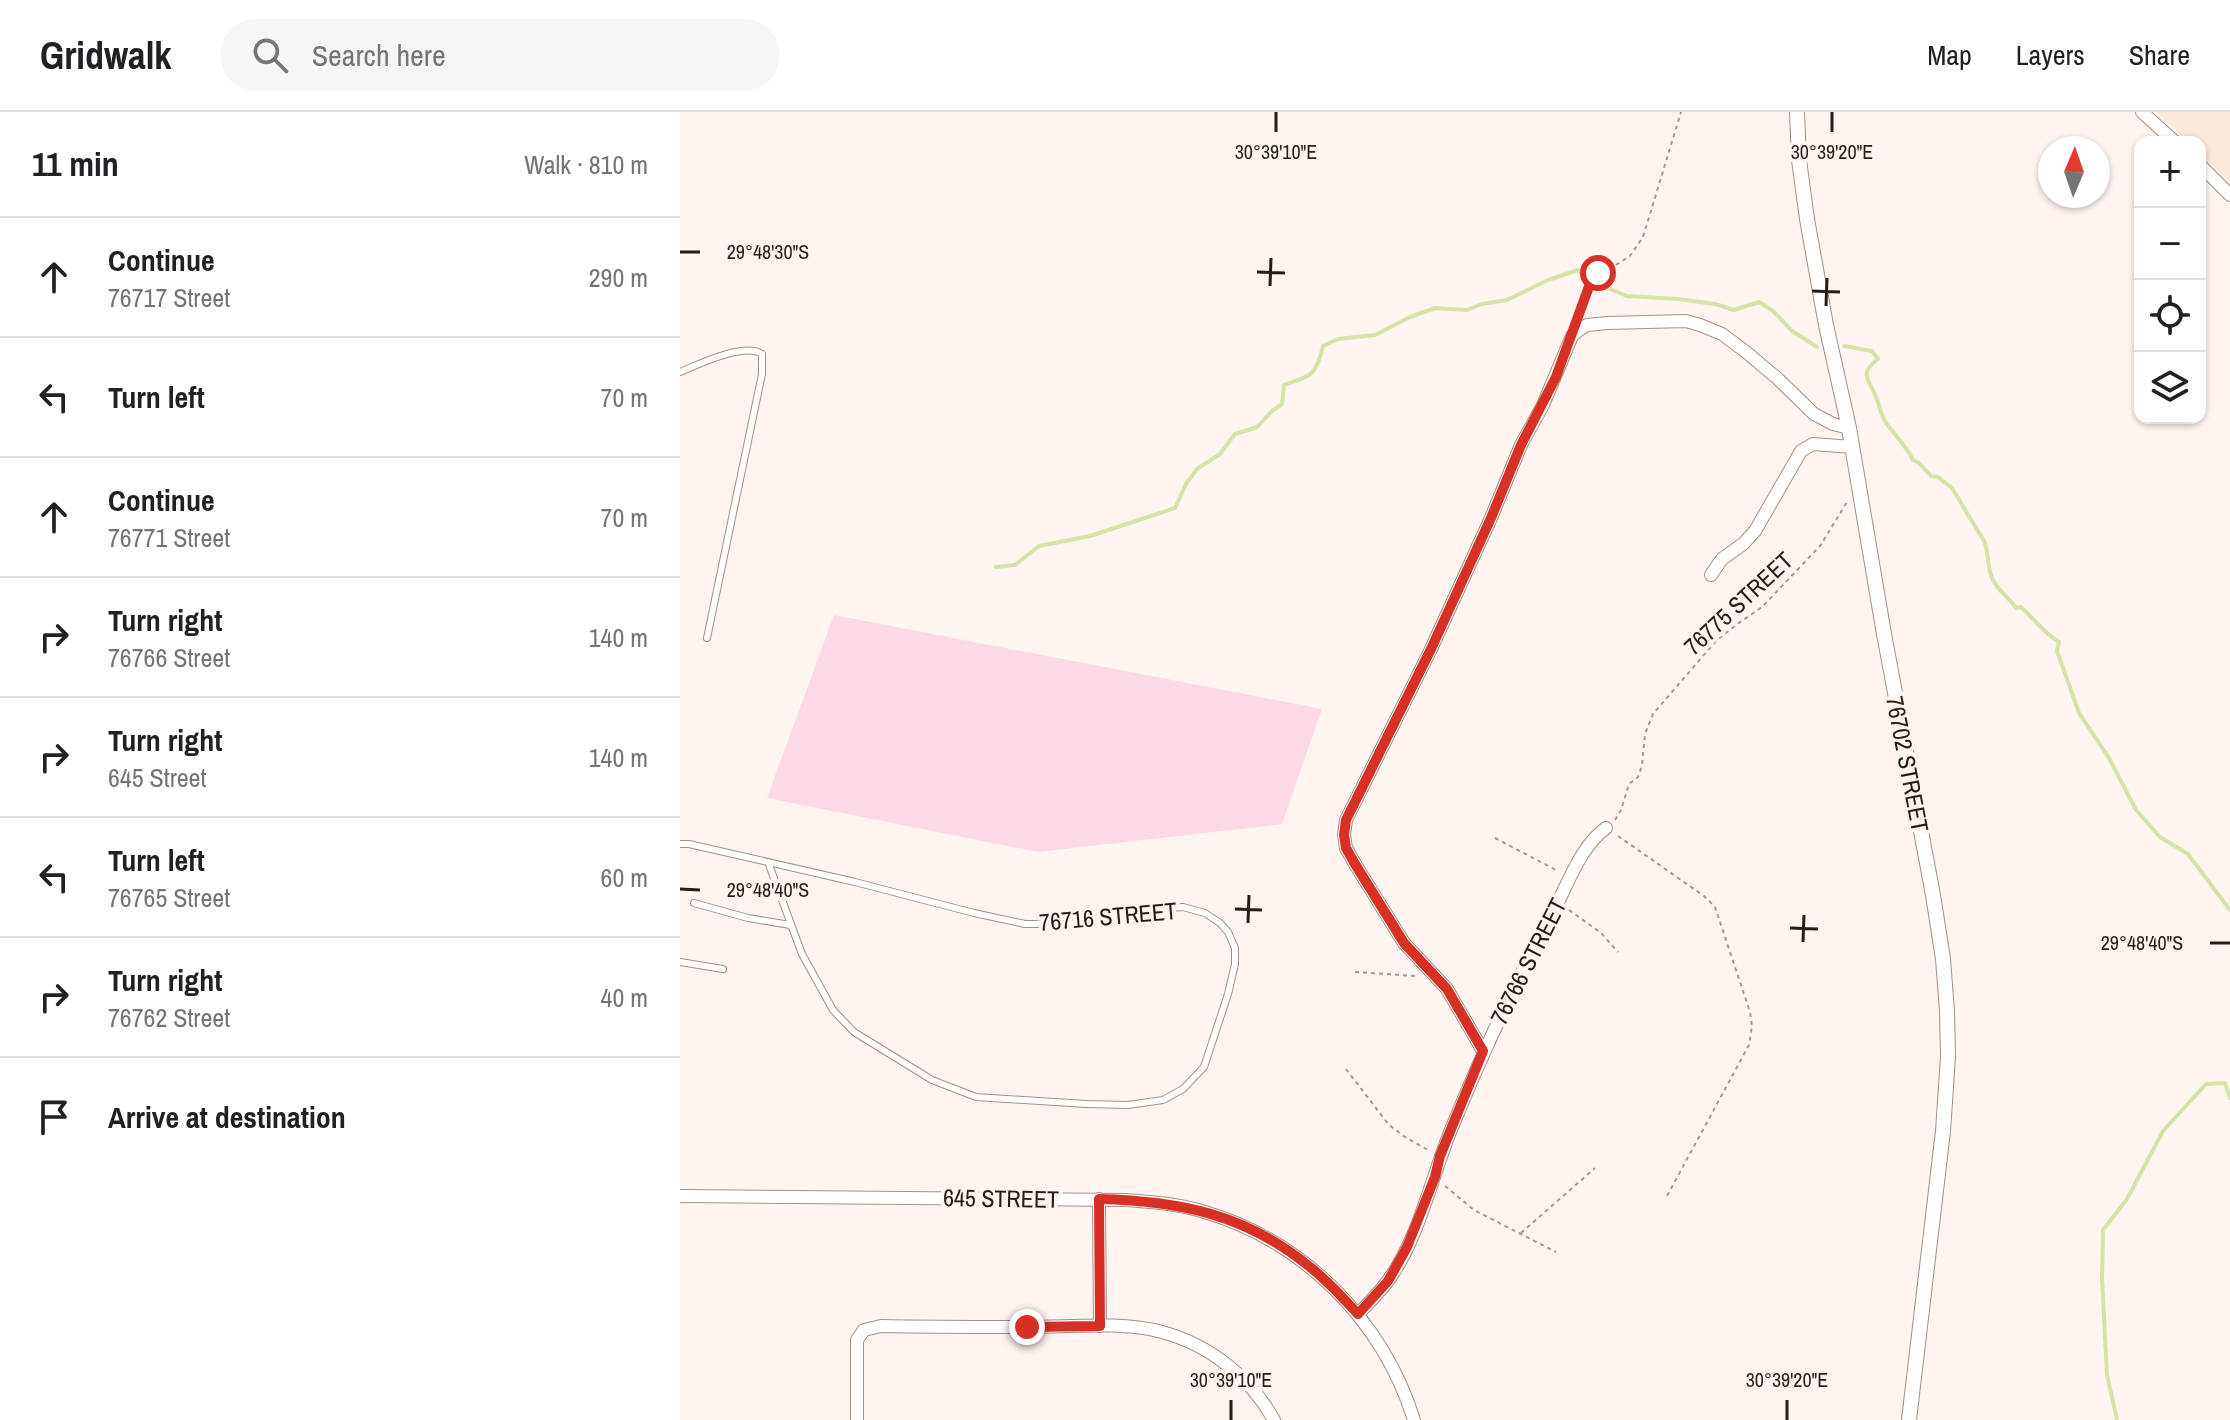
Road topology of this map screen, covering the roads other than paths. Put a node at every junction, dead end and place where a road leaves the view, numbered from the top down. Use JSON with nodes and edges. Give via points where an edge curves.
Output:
{"nodes":[{"id":1,"x":1797,"y":112,"type":"edge"},
{"id":2,"x":2142,"y":112,"type":"edge"},
{"id":3,"x":2168,"y":136,"type":"edge"},
{"id":4,"x":2206,"y":171,"type":"edge"},
{"id":5,"x":2230,"y":195,"type":"edge"},
{"id":6,"x":680,"y":372,"type":"edge"},
{"id":7,"x":1849,"y":428,"type":"junction"},
{"id":8,"x":1852,"y":447,"type":"junction"},
{"id":9,"x":1711,"y":575,"type":"dead end"},
{"id":10,"x":707,"y":638,"type":"dead end"},
{"id":11,"x":1606,"y":828,"type":"road end"},
{"id":12,"x":680,"y":844,"type":"edge"},
{"id":13,"x":768,"y":862,"type":"junction"},
{"id":14,"x":694,"y":903,"type":"dead end"},
{"id":15,"x":790,"y":925,"type":"junction"},
{"id":16,"x":680,"y":962,"type":"edge"},
{"id":17,"x":723,"y":969,"type":"dead end"},
{"id":18,"x":1483,"y":1051,"type":"junction"},
{"id":19,"x":680,"y":1196,"type":"edge"},
{"id":20,"x":1099,"y":1199,"type":"junction"},
{"id":21,"x":1358,"y":1314,"type":"junction"},
{"id":22,"x":1100,"y":1326,"type":"junction"},
{"id":23,"x":857,"y":1420,"type":"edge"},
{"id":24,"x":1274,"y":1420,"type":"edge"},
{"id":25,"x":1414,"y":1420,"type":"edge"},
{"id":26,"x":1909,"y":1420,"type":"edge"}],
"edges":[{"from":1,"to":7,"type":"street","name":"76702 STREET","via":[[1807,219]]},
{"from":2,"to":3,"type":"street"},
{"from":4,"to":5,"type":"street"},
{"from":6,"to":10,"type":"lane","via":[[744,349],[762,354]]},
{"from":7,"to":8,"type":"street","name":"76702 STREET"},
{"from":7,"to":18,"type":"street","via":[[1814,414],[1746,352],[1700,325],[1607,323],[1587,325],[1572,336],[1431,649],[1346,820],[1344,835],[1346,848],[1404,943],[1438,978]]},
{"from":8,"to":9,"type":"street","via":[[1813,444],[1801,451],[1755,531]]},
{"from":8,"to":26,"type":"street","name":"76702 STREET","via":[[1933,895],[1947,1011],[1943,1131]]},
{"from":11,"to":18,"type":"street","name":"76766 STREET","via":[[1589,844],[1570,877]]},
{"from":12,"to":13,"type":"lane","name":"76716 STREET"},
{"from":13,"to":15,"type":"lane","name":"76716 STREET"},
{"from":13,"to":15,"type":"lane","name":"76716 STREET","via":[[1025,924],[1070,924],[1183,907],[1220,923],[1235,948],[1235,964],[1204,1067],[1163,1100],[1128,1105],[976,1097],[932,1080],[854,1032],[833,1010]]},
{"from":14,"to":15,"type":"lane"},
{"from":16,"to":17,"type":"lane"},
{"from":18,"to":21,"type":"street","name":"76766 STREET","via":[[1407,1247],[1388,1281]]},
{"from":19,"to":20,"type":"street","name":"645 STREET"},
{"from":20,"to":21,"type":"street","name":"645 STREET","via":[[1168,1203],[1250,1228],[1309,1266]]},
{"from":20,"to":22,"type":"street"},
{"from":21,"to":25,"type":"street","name":"645 STREET","via":[[1393,1368]]},
{"from":22,"to":23,"type":"street","via":[[870,1328],[857,1340]]},
{"from":22,"to":24,"type":"street","via":[[1161,1332],[1224,1361],[1251,1386]]}]}
